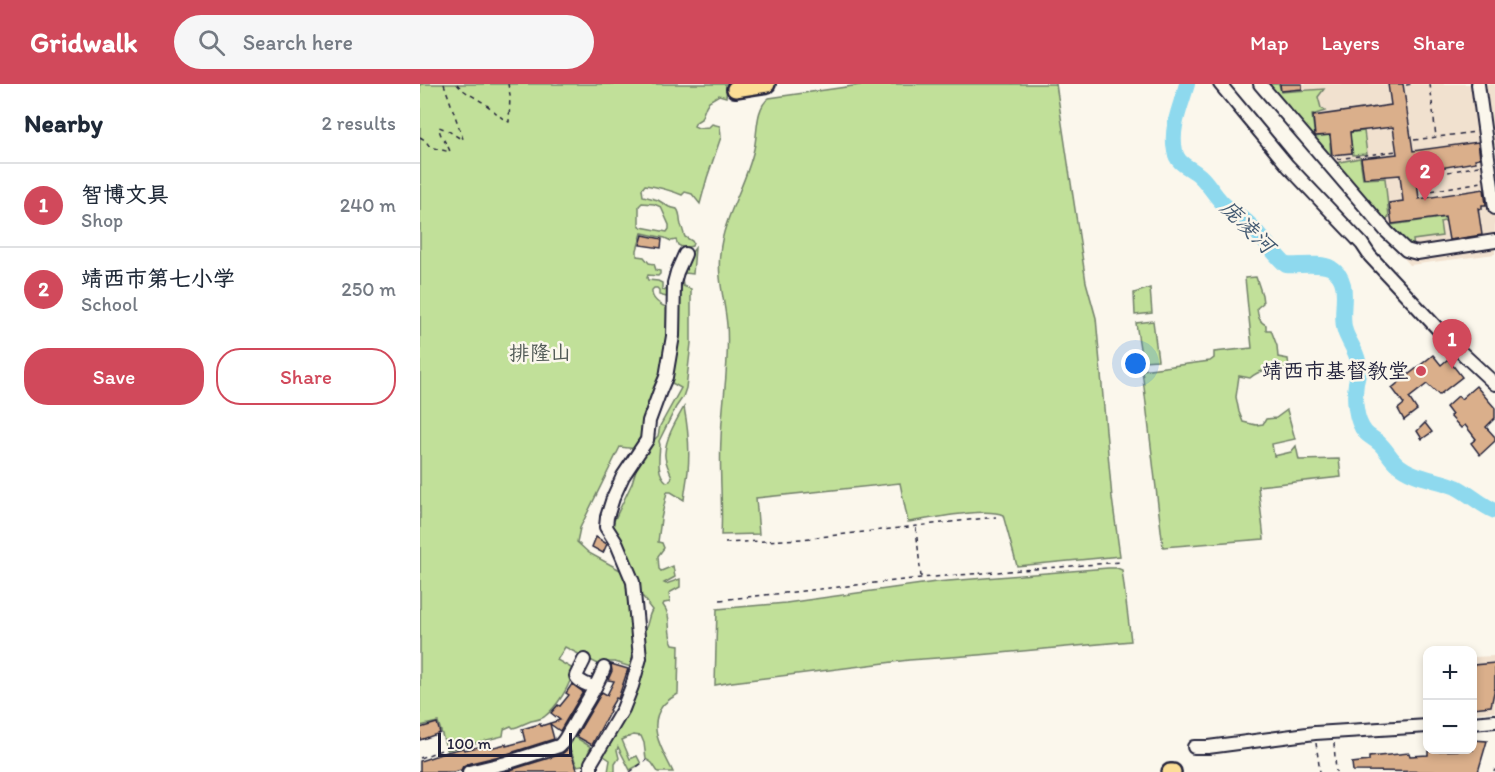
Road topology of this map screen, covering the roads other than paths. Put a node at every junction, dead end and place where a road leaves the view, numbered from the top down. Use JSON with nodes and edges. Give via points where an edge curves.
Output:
{"nodes":[{"id":1,"x":767,"y":84,"type":"edge"},
{"id":2,"x":1220,"y":84,"type":"edge"},
{"id":3,"x":1260,"y":84,"type":"edge"},
{"id":4,"x":1478,"y":84,"type":"edge"},
{"id":5,"x":735,"y":89,"type":"dead end"},
{"id":6,"x":1492,"y":172,"type":"edge"},
{"id":7,"x":1495,"y":208,"type":"edge"},
{"id":8,"x":1495,"y":241,"type":"edge"},
{"id":9,"x":685,"y":254,"type":"dead end"},
{"id":10,"x":1495,"y":384,"type":"edge"},
{"id":11,"x":584,"y":660,"type":"dead end"},
{"id":12,"x":604,"y":668,"type":"dead end"},
{"id":13,"x":596,"y":687,"type":"junction"},
{"id":14,"x":1495,"y":722,"type":"edge"},
{"id":15,"x":1477,"y":723,"type":"edge"},
{"id":16,"x":1423,"y":726,"type":"edge"},
{"id":17,"x":1194,"y":747,"type":"dead end"},
{"id":18,"x":591,"y":768,"type":"edge"},
{"id":19,"x":469,"y":772,"type":"edge"}],
"edges":[{"from":1,"to":5,"type":"main road"},
{"from":2,"to":10,"type":"street","via":[[1302,182],[1439,330]]},
{"from":3,"to":8,"type":"street","via":[[1406,250],[1417,253]]},
{"from":4,"to":6,"type":"street"},
{"from":6,"to":7,"type":"street"},
{"from":9,"to":18,"type":"street","via":[[674,283],[673,336],[666,377],[649,421],[647,440],[623,476],[607,517],[606,527],[633,582],[639,658],[625,705]]},
{"from":11,"to":13,"type":"street","via":[[577,679]]},
{"from":12,"to":13,"type":"street"},
{"from":13,"to":19,"type":"street","via":[[559,746]]},
{"from":14,"to":15,"type":"street"},
{"from":16,"to":17,"type":"street","via":[[1315,733]]}]}
